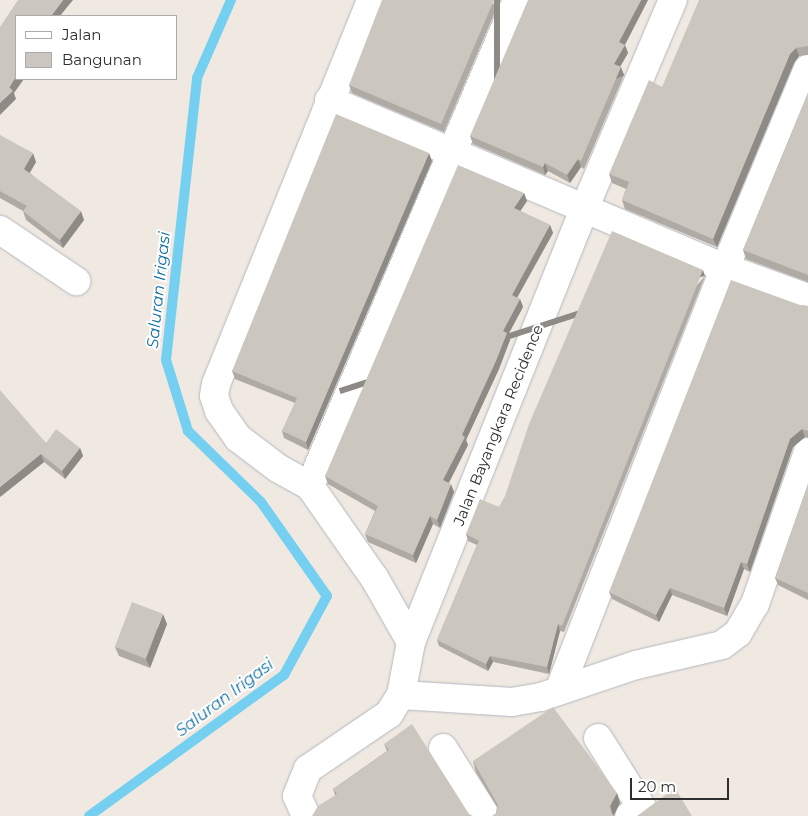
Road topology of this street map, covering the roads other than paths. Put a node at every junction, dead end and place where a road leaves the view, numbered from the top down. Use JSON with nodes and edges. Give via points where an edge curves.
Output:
{"nodes":[{"id":1,"x":371,"y":0,"type":"edge"},
{"id":2,"x":517,"y":0,"type":"edge"},
{"id":3,"x":672,"y":0,"type":"edge"},
{"id":4,"x":808,"y":69,"type":"edge"},
{"id":5,"x":329,"y":100,"type":"junction"},
{"id":6,"x":454,"y":150,"type":"junction"},
{"id":7,"x":585,"y":207,"type":"junction"},
{"id":8,"x":0,"y":230,"type":"edge"},
{"id":9,"x":725,"y":268,"type":"junction"},
{"id":10,"x":76,"y":281,"type":"dead end"},
{"id":11,"x":808,"y":298,"type":"edge"},
{"id":12,"x":808,"y":452,"type":"edge"},
{"id":13,"x":310,"y":486,"type":"junction"},
{"id":14,"x":411,"y":642,"type":"junction"},
{"id":15,"x":560,"y":688,"type":"junction"},
{"id":16,"x":401,"y":695,"type":"junction"},
{"id":17,"x":598,"y":738,"type":"dead end"},
{"id":18,"x":443,"y":748,"type":"dead end"},
{"id":19,"x":644,"y":807,"type":"edge"},
{"id":20,"x":304,"y":815,"type":"edge"},
{"id":21,"x":486,"y":816,"type":"edge"}],
"edges":[{"from":1,"to":5,"type":"street"},
{"from":2,"to":6,"type":"street"},
{"from":3,"to":7,"type":"street","name":"Jalan Bayangkara Recidence"},
{"from":4,"to":9,"type":"street"},
{"from":5,"to":6,"type":"street"},
{"from":5,"to":13,"type":"street","via":[[214,396],[219,411],[238,438],[278,469]]},
{"from":6,"to":7,"type":"street"},
{"from":6,"to":13,"type":"street"},
{"from":7,"to":9,"type":"street"},
{"from":7,"to":14,"type":"street","name":"Jalan Bayangkara Recidence"},
{"from":8,"to":10,"type":"street"},
{"from":9,"to":11,"type":"street"},
{"from":9,"to":15,"type":"street"},
{"from":12,"to":15,"type":"street","via":[[755,604],[738,633],[722,645],[636,665]]},
{"from":13,"to":14,"type":"street","via":[[375,579]]},
{"from":14,"to":16,"type":"street","name":"Jalan Bayangkara Recidence"},
{"from":15,"to":16,"type":"street","via":[[541,697],[512,702]]},
{"from":16,"to":20,"type":"street","name":"Jalan Bayangkara Recidence","via":[[389,714],[308,769],[297,796]]},
{"from":17,"to":19,"type":"street"},
{"from":18,"to":21,"type":"street"}]}
